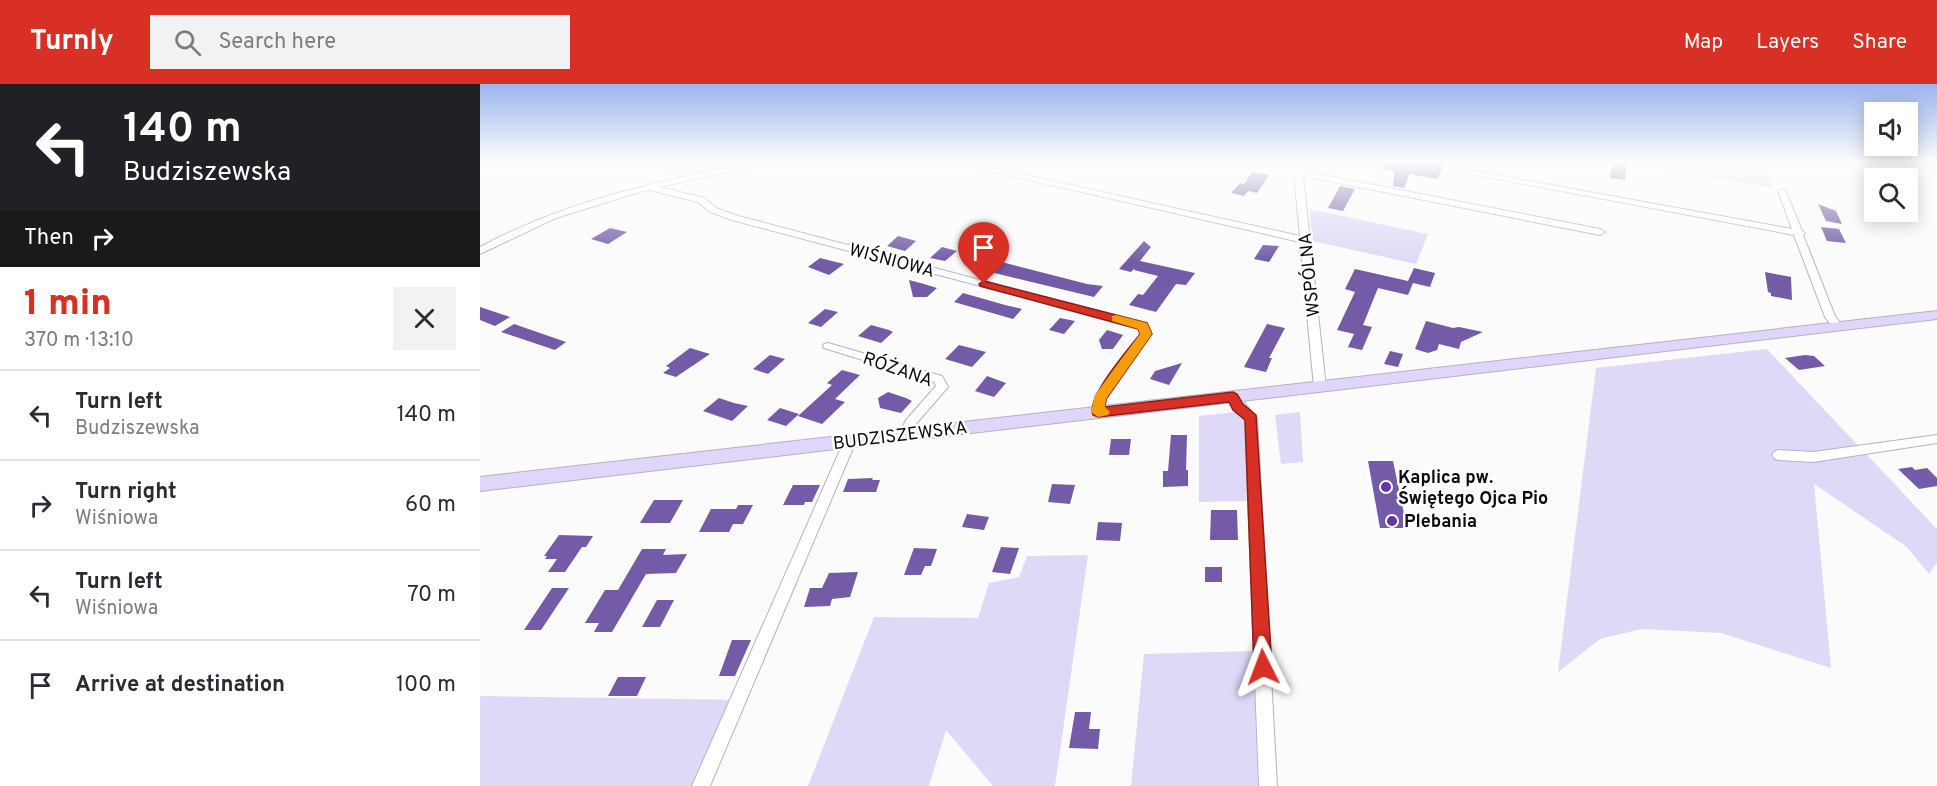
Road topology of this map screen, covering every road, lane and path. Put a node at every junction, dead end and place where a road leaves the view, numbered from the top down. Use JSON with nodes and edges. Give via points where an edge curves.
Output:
{"nodes":[{"id":1,"x":617,"y":196,"type":"edge"},
{"id":2,"x":682,"y":196,"type":"edge"},
{"id":3,"x":1106,"y":196,"type":"edge"},
{"id":4,"x":1301,"y":196,"type":"edge"},
{"id":5,"x":1429,"y":196,"type":"edge"},
{"id":6,"x":1599,"y":196,"type":"edge"},
{"id":7,"x":1784,"y":196,"type":"edge"},
{"id":8,"x":1600,"y":232,"type":"dead end"},
{"id":9,"x":1800,"y":233,"type":"junction"},
{"id":10,"x":1305,"y":240,"type":"junction"},
{"id":11,"x":480,"y":251,"type":"edge"},
{"id":12,"x":1937,"y":315,"type":"edge"},
{"id":13,"x":1838,"y":327,"type":"junction"},
{"id":14,"x":828,"y":346,"type":"dead end"},
{"id":15,"x":1320,"y":387,"type":"junction"},
{"id":16,"x":1233,"y":397,"type":"junction"},
{"id":17,"x":1098,"y":412,"type":"junction"},
{"id":18,"x":905,"y":434,"type":"junction"},
{"id":19,"x":1937,"y":439,"type":"edge"},
{"id":20,"x":850,"y":441,"type":"junction"},
{"id":21,"x":1778,"y":455,"type":"dead end"},
{"id":22,"x":480,"y":484,"type":"edge"},
{"id":23,"x":702,"y":786,"type":"edge"},
{"id":24,"x":1268,"y":786,"type":"edge"}],
"edges":[{"from":1,"to":11,"type":"street","via":[[526,227]]},
{"from":2,"to":17,"type":"street","name":"WIŚNIOWA","via":[[735,218],[1143,326],[1146,334],[1100,398]]},
{"from":3,"to":10,"type":"street"},
{"from":4,"to":10,"type":"street","name":"WSPÓLNA"},
{"from":5,"to":8,"type":"street"},
{"from":6,"to":9,"type":"street"},
{"from":7,"to":9,"type":"street"},
{"from":9,"to":13,"type":"street","via":[[1830,317]]},
{"from":10,"to":15,"type":"street","name":"WSPÓLNA"},
{"from":12,"to":13,"type":"street","name":"BUDZISZEWSKA"},
{"from":13,"to":15,"type":"street","name":"BUDZISZEWSKA"},
{"from":14,"to":18,"type":"street","name":"RÓŻANA","via":[[938,380],[942,387]]},
{"from":15,"to":16,"type":"street","name":"BUDZISZEWSKA"},
{"from":16,"to":17,"type":"street","name":"BUDZISZEWSKA"},
{"from":16,"to":24,"type":"street","via":[[1251,418]]},
{"from":17,"to":18,"type":"street","name":"BUDZISZEWSKA"},
{"from":18,"to":20,"type":"street","name":"BUDZISZEWSKA"},
{"from":19,"to":21,"type":"street","via":[[1813,457]]},
{"from":20,"to":22,"type":"street","name":"BUDZISZEWSKA"},
{"from":20,"to":23,"type":"street"}]}
